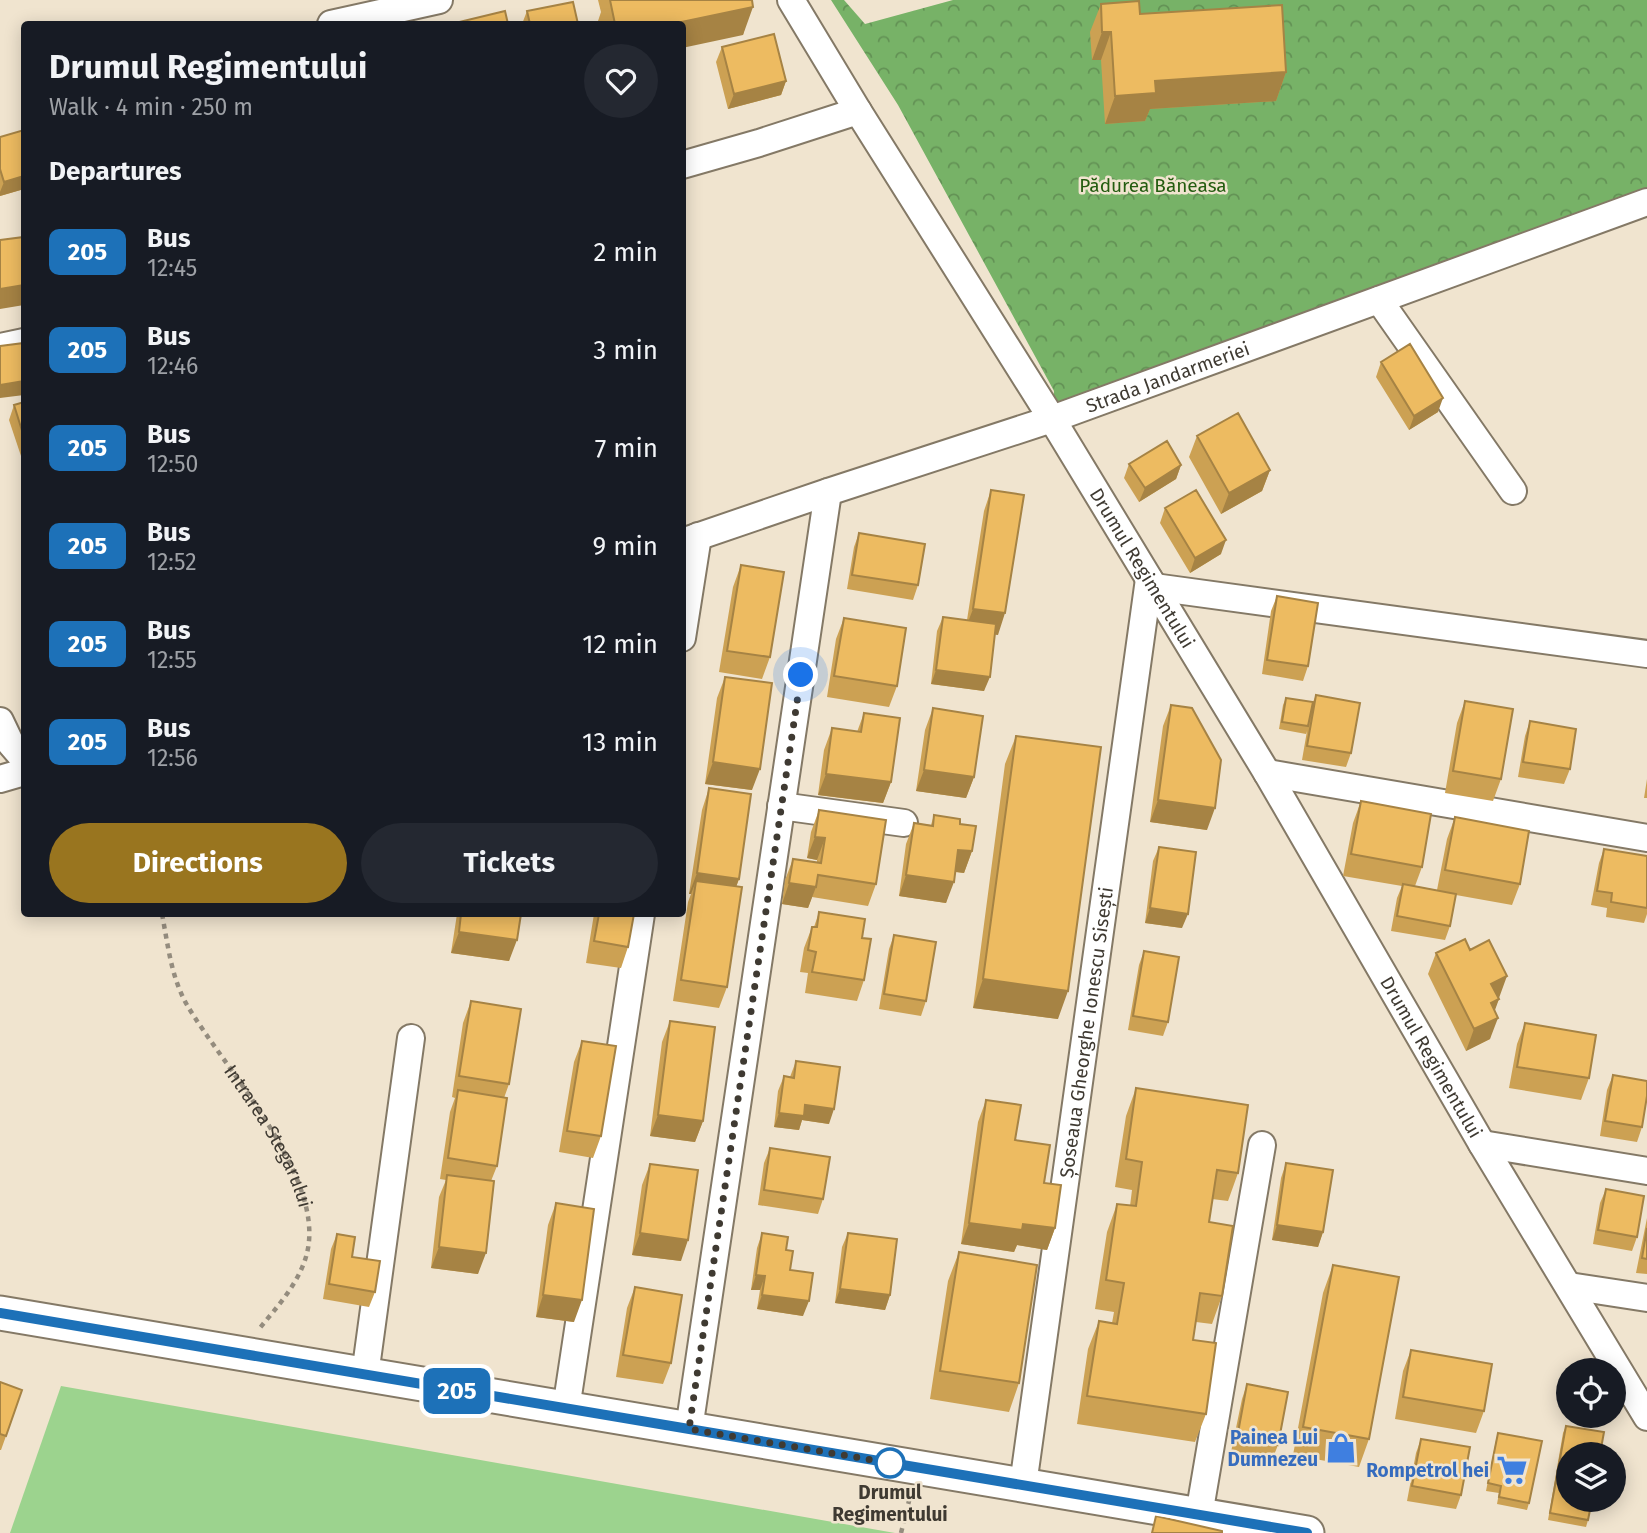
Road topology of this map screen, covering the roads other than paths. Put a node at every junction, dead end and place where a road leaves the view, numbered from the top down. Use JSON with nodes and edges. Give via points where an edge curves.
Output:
{"nodes":[{"id":1,"x":439,"y":0,"type":"edge"},
{"id":2,"x":791,"y":0,"type":"edge"},
{"id":3,"x":344,"y":21,"type":"edge"},
{"id":4,"x":858,"y":111,"type":"junction"},
{"id":5,"x":686,"y":164,"type":"edge"},
{"id":6,"x":1647,"y":202,"type":"edge"},
{"id":7,"x":1379,"y":300,"type":"junction"},
{"id":8,"x":21,"y":342,"type":"edge"},
{"id":9,"x":0,"y":346,"type":"edge"},
{"id":10,"x":1052,"y":419,"type":"junction"},
{"id":11,"x":1513,"y":491,"type":"dead end"},
{"id":12,"x":828,"y":492,"type":"junction"},
{"id":13,"x":690,"y":539,"type":"edge"},
{"id":14,"x":1151,"y":583,"type":"junction"},
{"id":15,"x":686,"y":588,"type":"edge"},
{"id":16,"x":1647,"y":654,"type":"edge"},
{"id":17,"x":0,"y":721,"type":"edge"},
{"id":18,"x":21,"y":756,"type":"edge"},
{"id":19,"x":21,"y":773,"type":"edge"},
{"id":20,"x":1267,"y":773,"type":"junction"},
{"id":21,"x":0,"y":779,"type":"edge"},
{"id":22,"x":781,"y":806,"type":"junction"},
{"id":23,"x":904,"y":824,"type":"dead end"},
{"id":24,"x":1647,"y":838,"type":"edge"},
{"id":25,"x":641,"y":917,"type":"edge"},
{"id":26,"x":411,"y":1038,"type":"dead end"},
{"id":27,"x":1262,"y":1144,"type":"dead end"},
{"id":28,"x":1482,"y":1144,"type":"junction"},
{"id":29,"x":1647,"y":1171,"type":"edge"},
{"id":30,"x":1569,"y":1286,"type":"junction"},
{"id":31,"x":1647,"y":1298,"type":"edge"},
{"id":32,"x":0,"y":1313,"type":"edge"},
{"id":33,"x":365,"y":1376,"type":"junction"},
{"id":34,"x":566,"y":1409,"type":"junction"},
{"id":35,"x":1647,"y":1417,"type":"edge"},
{"id":36,"x":689,"y":1429,"type":"junction"},
{"id":37,"x":1023,"y":1485,"type":"junction"},
{"id":38,"x":1199,"y":1515,"type":"junction"},
{"id":39,"x":1239,"y":1527,"type":"edge"},
{"id":40,"x":1307,"y":1533,"type":"edge"}],
"edges":[{"from":1,"to":3,"type":"street"},
{"from":2,"to":4,"type":"street","name":"Drumul Regimentului"},
{"from":4,"to":5,"type":"street"},
{"from":4,"to":10,"type":"street","name":"Drumul Regimentului"},
{"from":6,"to":7,"type":"street","name":"Strada Jandarmeriei"},
{"from":7,"to":10,"type":"street","name":"Strada Jandarmeriei"},
{"from":7,"to":11,"type":"street"},
{"from":8,"to":9,"type":"street"},
{"from":10,"to":12,"type":"street","name":"Strada Jandarmeriei"},
{"from":10,"to":14,"type":"street","name":"Drumul Regimentului"},
{"from":12,"to":13,"type":"street","name":"Strada Jandarmeriei"},
{"from":12,"to":22,"type":"street"},
{"from":13,"to":15,"type":"street"},
{"from":14,"to":16,"type":"street"},
{"from":14,"to":20,"type":"street","name":"Drumul Regimentului"},
{"from":14,"to":37,"type":"street","name":"Șoseaua Gheorghe Ionescu Sisești"},
{"from":17,"to":18,"type":"street"},
{"from":19,"to":21,"type":"street"},
{"from":20,"to":24,"type":"street"},
{"from":20,"to":28,"type":"street","name":"Drumul Regimentului"},
{"from":22,"to":23,"type":"street"},
{"from":22,"to":36,"type":"street"},
{"from":25,"to":34,"type":"street"},
{"from":26,"to":33,"type":"street"},
{"from":27,"to":38,"type":"street"},
{"from":28,"to":29,"type":"street","name":"Drumul Regimentului"},
{"from":28,"to":30,"type":"street","name":"Drumul Regimentului"},
{"from":30,"to":31,"type":"street"},
{"from":30,"to":35,"type":"street","name":"Drumul Regimentului"},
{"from":32,"to":33,"type":"main road"},
{"from":33,"to":34,"type":"main road"},
{"from":34,"to":36,"type":"main road"},
{"from":36,"to":37,"type":"main road"},
{"from":37,"to":38,"type":"main road"},
{"from":38,"to":39,"type":"main road"},
{"from":39,"to":40,"type":"main road"}]}
